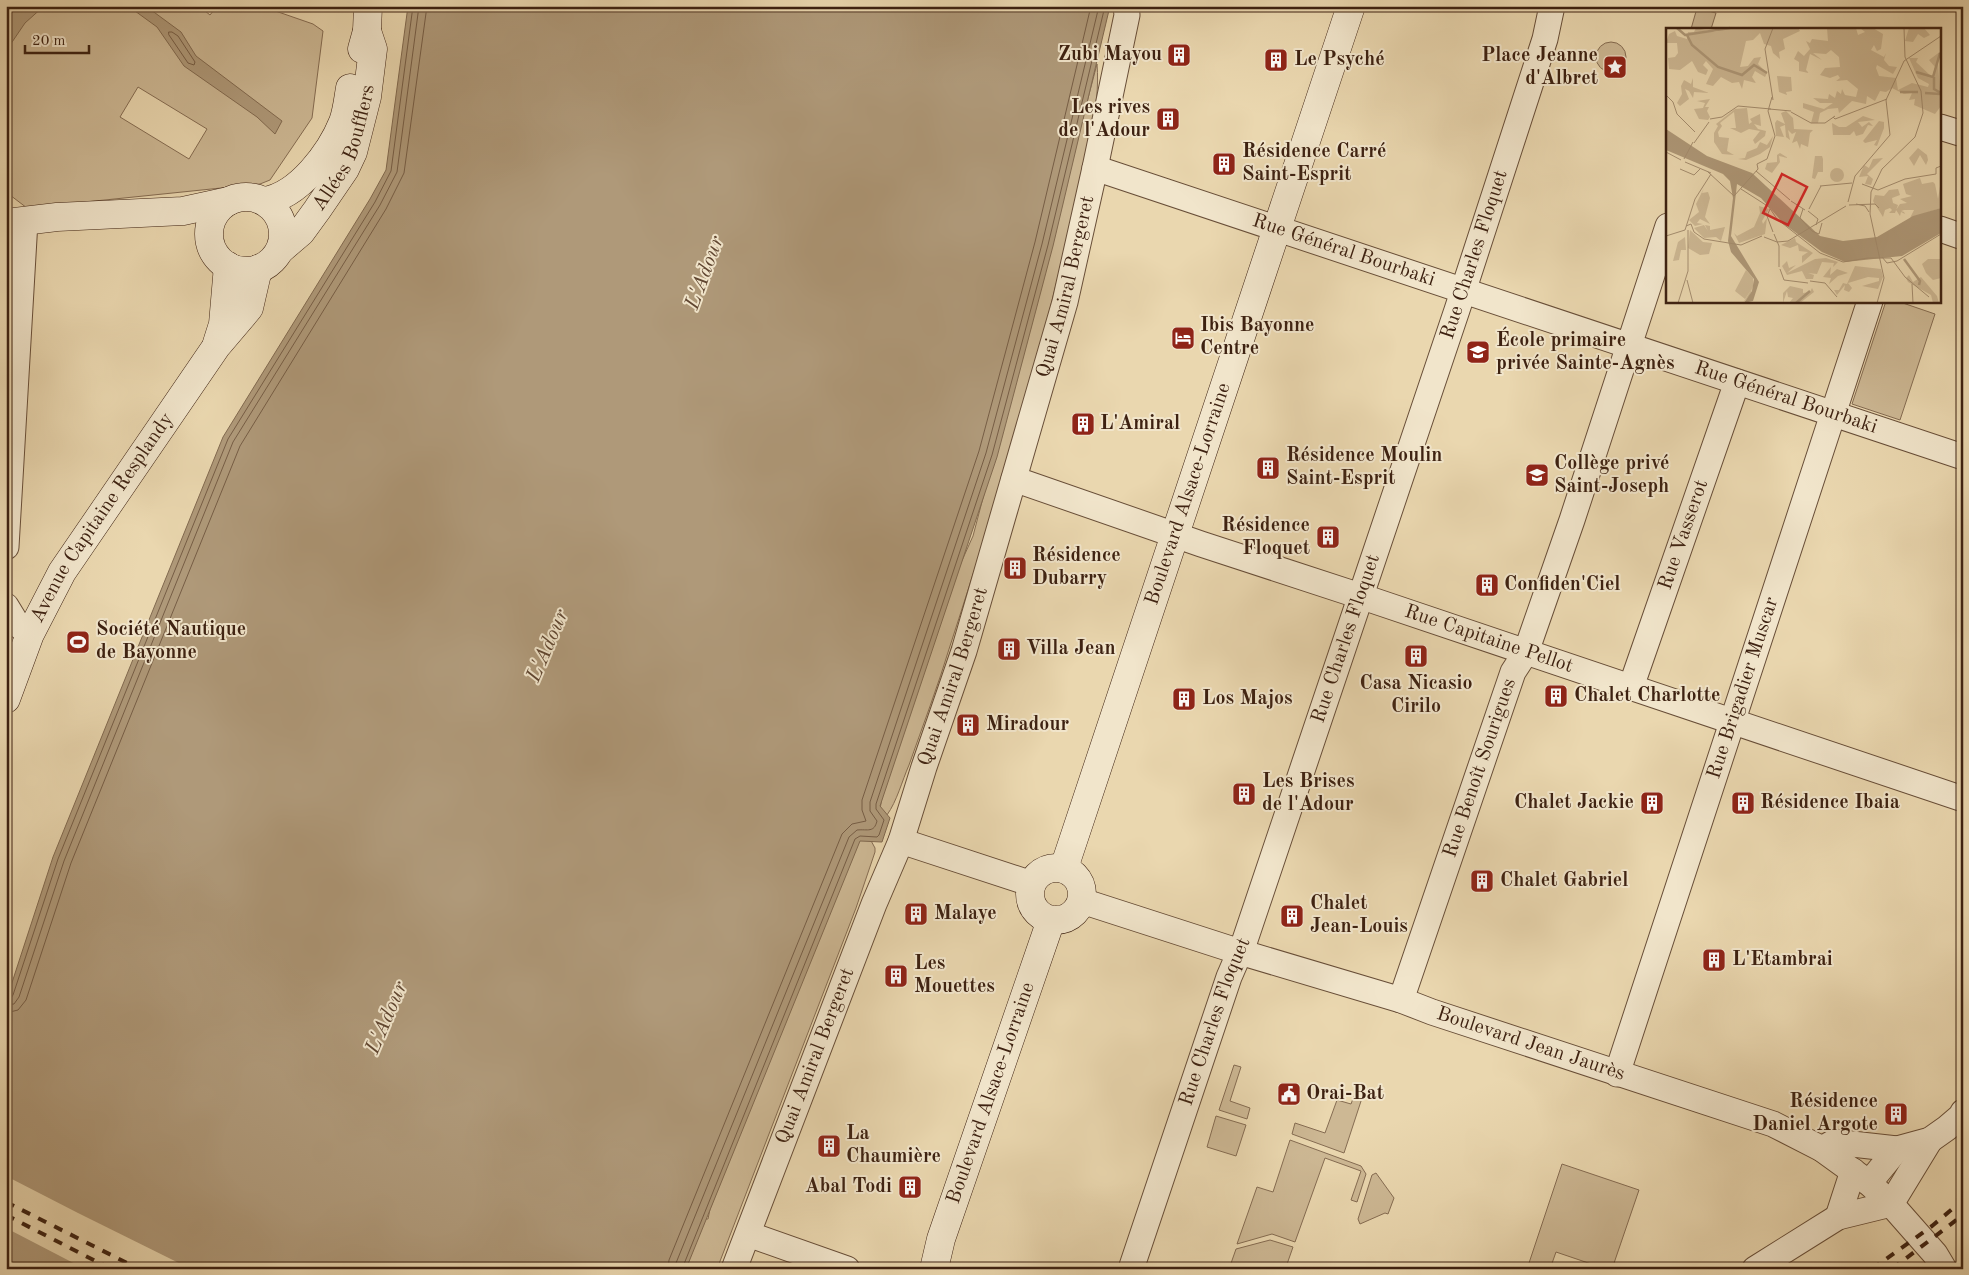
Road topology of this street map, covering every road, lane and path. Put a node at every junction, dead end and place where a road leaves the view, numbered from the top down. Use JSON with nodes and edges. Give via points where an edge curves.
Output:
{"nodes":[{"id":1,"x":1126,"y":6,"type":"edge"},
{"id":2,"x":1351,"y":6,"type":"edge"},
{"id":3,"x":1552,"y":6,"type":"edge"},
{"id":4,"x":368,"y":19,"type":"edge"},
{"id":5,"x":1942,"y":128,"type":"edge"},
{"id":6,"x":1963,"y":134,"type":"edge"},
{"id":7,"x":1095,"y":168,"type":"junction"},
{"id":8,"x":229,"y":201,"type":"junction"},
{"id":9,"x":264,"y":201,"type":"junction"},
{"id":10,"x":183,"y":211,"type":"junction"},
{"id":11,"x":16,"y":222,"type":"edge"},
{"id":12,"x":1276,"y":228,"type":"junction"},
{"id":13,"x":1942,"y":230,"type":"edge"},
{"id":14,"x":1666,"y":232,"type":"edge"},
{"id":15,"x":1963,"y":237,"type":"edge"},
{"id":16,"x":210,"y":240,"type":"junction"},
{"id":17,"x":280,"y":250,"type":"junction"},
{"id":18,"x":228,"y":266,"type":"junction"},
{"id":19,"x":258,"y":269,"type":"junction"},
{"id":20,"x":1464,"y":291,"type":"junction"},
{"id":21,"x":1870,"y":302,"type":"edge"},
{"id":22,"x":1629,"y":346,"type":"junction"},
{"id":23,"x":216,"y":347,"type":"junction"},
{"id":24,"x":1737,"y":382,"type":"junction"},
{"id":25,"x":1833,"y":414,"type":"junction"},
{"id":26,"x":1963,"y":457,"type":"edge"},
{"id":27,"x":1014,"y":478,"type":"junction"},
{"id":28,"x":1176,"y":535,"type":"junction"},
{"id":29,"x":6,"y":548,"type":"edge"},
{"id":30,"x":1360,"y":596,"type":"junction"},
{"id":31,"x":6,"y":606,"type":"edge"},
{"id":32,"x":30,"y":634,"type":"junction"},
{"id":33,"x":1526,"y":652,"type":"junction"},
{"id":34,"x":1631,"y":687,"type":"junction"},
{"id":35,"x":6,"y":699,"type":"edge"},
{"id":36,"x":1732,"y":720,"type":"junction"},
{"id":37,"x":1963,"y":799,"type":"edge"},
{"id":38,"x":901,"y":841,"type":"junction"},
{"id":39,"x":1064,"y":868,"type":"junction"},
{"id":40,"x":1032,"y":884,"type":"junction"},
{"id":41,"x":1082,"y":901,"type":"junction"},
{"id":42,"x":1051,"y":920,"type":"junction"},
{"id":43,"x":1240,"y":952,"type":"junction"},
{"id":44,"x":1401,"y":1000,"type":"junction"},
{"id":45,"x":1617,"y":1074,"type":"junction"},
{"id":46,"x":1963,"y":1112,"type":"edge"},
{"id":47,"x":1930,"y":1140,"type":"junction"},
{"id":48,"x":1897,"y":1148,"type":"junction"},
{"id":49,"x":1822,"y":1149,"type":"junction"},
{"id":50,"x":1861,"y":1177,"type":"junction"},
{"id":51,"x":1891,"y":1204,"type":"junction"},
{"id":52,"x":1838,"y":1217,"type":"junction"},
{"id":53,"x":748,"y":1234,"type":"junction"},
{"id":54,"x":1945,"y":1266,"type":"edge"},
{"id":55,"x":734,"y":1269,"type":"edge"},
{"id":56,"x":847,"y":1269,"type":"edge"},
{"id":57,"x":934,"y":1269,"type":"edge"},
{"id":58,"x":1131,"y":1269,"type":"edge"},
{"id":59,"x":1755,"y":1269,"type":"edge"}],
"edges":[{"from":1,"to":7,"type":"street","name":"Quai Amiral Bergeret"},
{"from":2,"to":12,"type":"main road","name":"Boulevard Alsace-Lorraine"},
{"from":3,"to":20,"type":"street","name":"Rue Charles Floquet"},
{"from":4,"to":9,"type":"main road","name":"Allées Boufflers","via":[[343,120],[334,142],[304,180]]},
{"from":4,"to":17,"type":"main road","name":"Allées Boufflers","via":[[373,49],[367,97],[353,152],[345,169],[301,232]]},
{"from":5,"to":6,"type":"street"},
{"from":7,"to":12,"type":"street","name":"Rue Général Bourbaki"},
{"from":7,"to":27,"type":"street","name":"Quai Amiral Bergeret","via":[[1065,302]]},
{"from":8,"to":9,"type":"main road","via":[[243,197]]},
{"from":8,"to":10,"type":"main road"},
{"from":8,"to":16,"type":"main road","via":[[211,221]]},
{"from":9,"to":17,"type":"main road","via":[[273,208],[283,228]]},
{"from":10,"to":11,"type":"main road"},
{"from":10,"to":16,"type":"main road"},
{"from":11,"to":29,"type":"street"},
{"from":12,"to":20,"type":"street","name":"Rue Général Bourbaki"},
{"from":12,"to":28,"type":"main road","name":"Boulevard Alsace-Lorraine"},
{"from":13,"to":15,"type":"street"},
{"from":14,"to":22,"type":"street","name":"Rue Benoît Sourigues"},
{"from":16,"to":18,"type":"main road","via":[[215,254]]},
{"from":17,"to":19,"type":"main road"},
{"from":18,"to":19,"type":"main road"},
{"from":18,"to":23,"type":"main road","name":"Avenue Capitaine Resplandy","via":[[223,324]]},
{"from":19,"to":23,"type":"main road","name":"Avenue Capitaine Resplandy","via":[[249,308]]},
{"from":20,"to":22,"type":"street","name":"Rue Général Bourbaki"},
{"from":20,"to":30,"type":"street","name":"Rue Charles Floquet"},
{"from":21,"to":25,"type":"street","name":"Rue Brigadier Muscar"},
{"from":22,"to":24,"type":"street","name":"Rue Général Bourbaki"},
{"from":22,"to":33,"type":"street","name":"Rue Benoît Sourigues"},
{"from":23,"to":32,"type":"main road","name":"Avenue Capitaine Resplandy","via":[[62,572]]},
{"from":24,"to":25,"type":"street","name":"Rue Général Bourbaki"},
{"from":24,"to":34,"type":"street","name":"Rue Vasserot"},
{"from":25,"to":26,"type":"street","name":"Rue Général Bourbaki"},
{"from":25,"to":36,"type":"street","name":"Rue Brigadier Muscar"},
{"from":27,"to":28,"type":"street","name":"Rue Capitaine Pellot"},
{"from":27,"to":38,"type":"street","name":"Quai Amiral Bergeret","via":[[964,651]]},
{"from":28,"to":30,"type":"street","name":"Rue Capitaine Pellot"},
{"from":28,"to":39,"type":"main road","name":"Boulevard Alsace-Lorraine"},
{"from":30,"to":33,"type":"street","name":"Rue Capitaine Pellot"},
{"from":30,"to":43,"type":"street","name":"Rue Charles Floquet"},
{"from":31,"to":32,"type":"street","via":[[17,624]]},
{"from":32,"to":35,"type":"main road","name":"Avenue Capitaine Resplandy"},
{"from":33,"to":34,"type":"street","name":"Rue Capitaine Pellot"},
{"from":33,"to":44,"type":"street","name":"Rue Benoît Sourigues","via":[[1513,672]]},
{"from":34,"to":36,"type":"street","name":"Rue Capitaine Pellot"},
{"from":36,"to":37,"type":"street","name":"Rue Capitaine Pellot"},
{"from":36,"to":45,"type":"street","name":"Rue Brigadier Muscar"},
{"from":38,"to":40,"type":"street"},
{"from":38,"to":53,"type":"street","name":"Quai Amiral Bergeret"},
{"from":39,"to":40,"type":"main road","via":[[1042,871]]},
{"from":39,"to":41,"type":"main road","via":[[1081,885]]},
{"from":40,"to":42,"type":"main road","via":[[1033,905],[1040,915]]},
{"from":41,"to":42,"type":"main road","via":[[1070,916]]},
{"from":41,"to":43,"type":"street","name":"Boulevard Jean Jaurès"},
{"from":42,"to":57,"type":"main road","name":"Boulevard Alsace-Lorraine","via":[[941,1239]]},
{"from":43,"to":44,"type":"street","name":"Boulevard Jean Jaurès"},
{"from":43,"to":58,"type":"street","name":"Rue Charles Floquet"},
{"from":44,"to":45,"type":"street","name":"Boulevard Jean Jaurès"},
{"from":45,"to":49,"type":"street","name":"Boulevard Jean Jaurès","via":[[1773,1124]]},
{"from":46,"to":47,"type":"street"},
{"from":47,"to":48,"type":"street"},
{"from":47,"to":51,"type":"street"},
{"from":48,"to":49,"type":"street","via":[[1834,1142]]},
{"from":48,"to":50,"type":"street"},
{"from":49,"to":50,"type":"street","name":"Boulevard Jean Jaurès"},
{"from":50,"to":51,"type":"street","name":"Boulevard Jean Jaurès"},
{"from":50,"to":52,"type":"street"},
{"from":51,"to":52,"type":"street"},
{"from":51,"to":54,"type":"street","name":"Boulevard Jean Jaurès"},
{"from":52,"to":59,"type":"street"},
{"from":53,"to":55,"type":"street","name":"Quai Amiral Bergeret"},
{"from":53,"to":56,"type":"street"}]}
